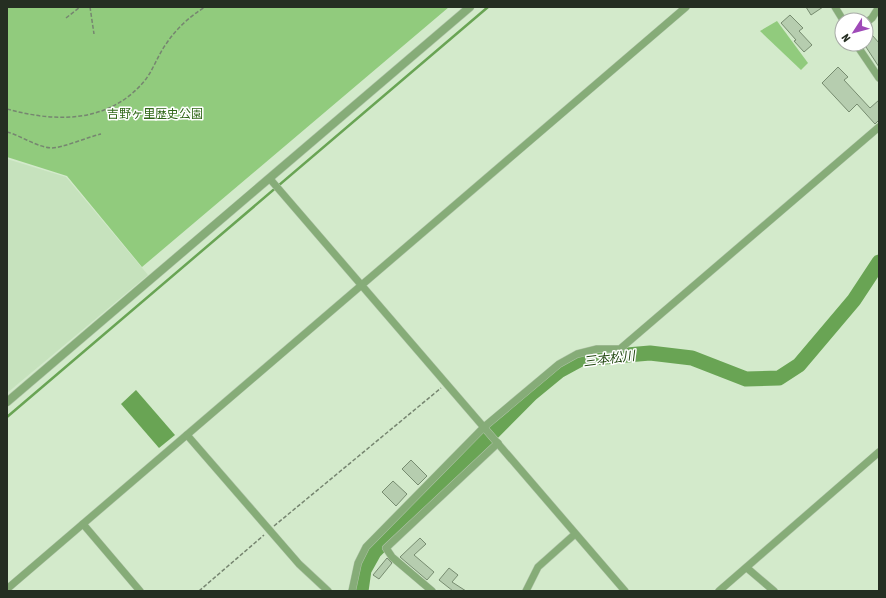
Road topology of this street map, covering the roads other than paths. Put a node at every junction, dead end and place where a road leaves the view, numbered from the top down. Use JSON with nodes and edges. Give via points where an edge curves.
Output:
{"nodes":[{"id":1,"x":470,"y":7,"type":"edge"},
{"id":2,"x":686,"y":7,"type":"edge"},
{"id":3,"x":861,"y":52,"type":"edge"},
{"id":4,"x":879,"y":78,"type":"edge"},
{"id":5,"x":879,"y":127,"type":"edge"},
{"id":6,"x":270,"y":179,"type":"junction"},
{"id":7,"x":362,"y":285,"type":"junction"},
{"id":8,"x":7,"y":402,"type":"edge"},
{"id":9,"x":484,"y":427,"type":"junction"},
{"id":10,"x":187,"y":436,"type":"junction"},
{"id":11,"x":498,"y":443,"type":"junction"},
{"id":12,"x":879,"y":452,"type":"edge"},
{"id":13,"x":83,"y":524,"type":"junction"},
{"id":14,"x":575,"y":534,"type":"junction"},
{"id":15,"x":748,"y":568,"type":"junction"},
{"id":16,"x":7,"y":589,"type":"edge"},
{"id":17,"x":140,"y":591,"type":"edge"},
{"id":18,"x":328,"y":591,"type":"edge"},
{"id":19,"x":352,"y":591,"type":"edge"},
{"id":20,"x":432,"y":591,"type":"edge"},
{"id":21,"x":526,"y":591,"type":"edge"},
{"id":22,"x":625,"y":591,"type":"edge"},
{"id":23,"x":719,"y":591,"type":"edge"},
{"id":24,"x":774,"y":591,"type":"edge"}],
"edges":[{"from":1,"to":6,"type":"street"},
{"from":2,"to":7,"type":"street"},
{"from":3,"to":4,"type":"street"},
{"from":5,"to":9,"type":"street","via":[[620,348],[597,349],[577,354],[559,364]]},
{"from":6,"to":7,"type":"street"},
{"from":6,"to":8,"type":"street"},
{"from":7,"to":9,"type":"street"},
{"from":7,"to":10,"type":"street"},
{"from":9,"to":11,"type":"street"},
{"from":9,"to":19,"type":"street","via":[[366,547],[358,563]]},
{"from":10,"to":13,"type":"street"},
{"from":10,"to":18,"type":"street","via":[[299,564]]},
{"from":11,"to":14,"type":"street"},
{"from":11,"to":20,"type":"street","via":[[386,548],[392,557]]},
{"from":12,"to":15,"type":"street"},
{"from":13,"to":16,"type":"street"},
{"from":13,"to":17,"type":"street"},
{"from":14,"to":21,"type":"street","via":[[538,567]]},
{"from":14,"to":22,"type":"street"},
{"from":15,"to":23,"type":"street"},
{"from":15,"to":24,"type":"street"}]}
